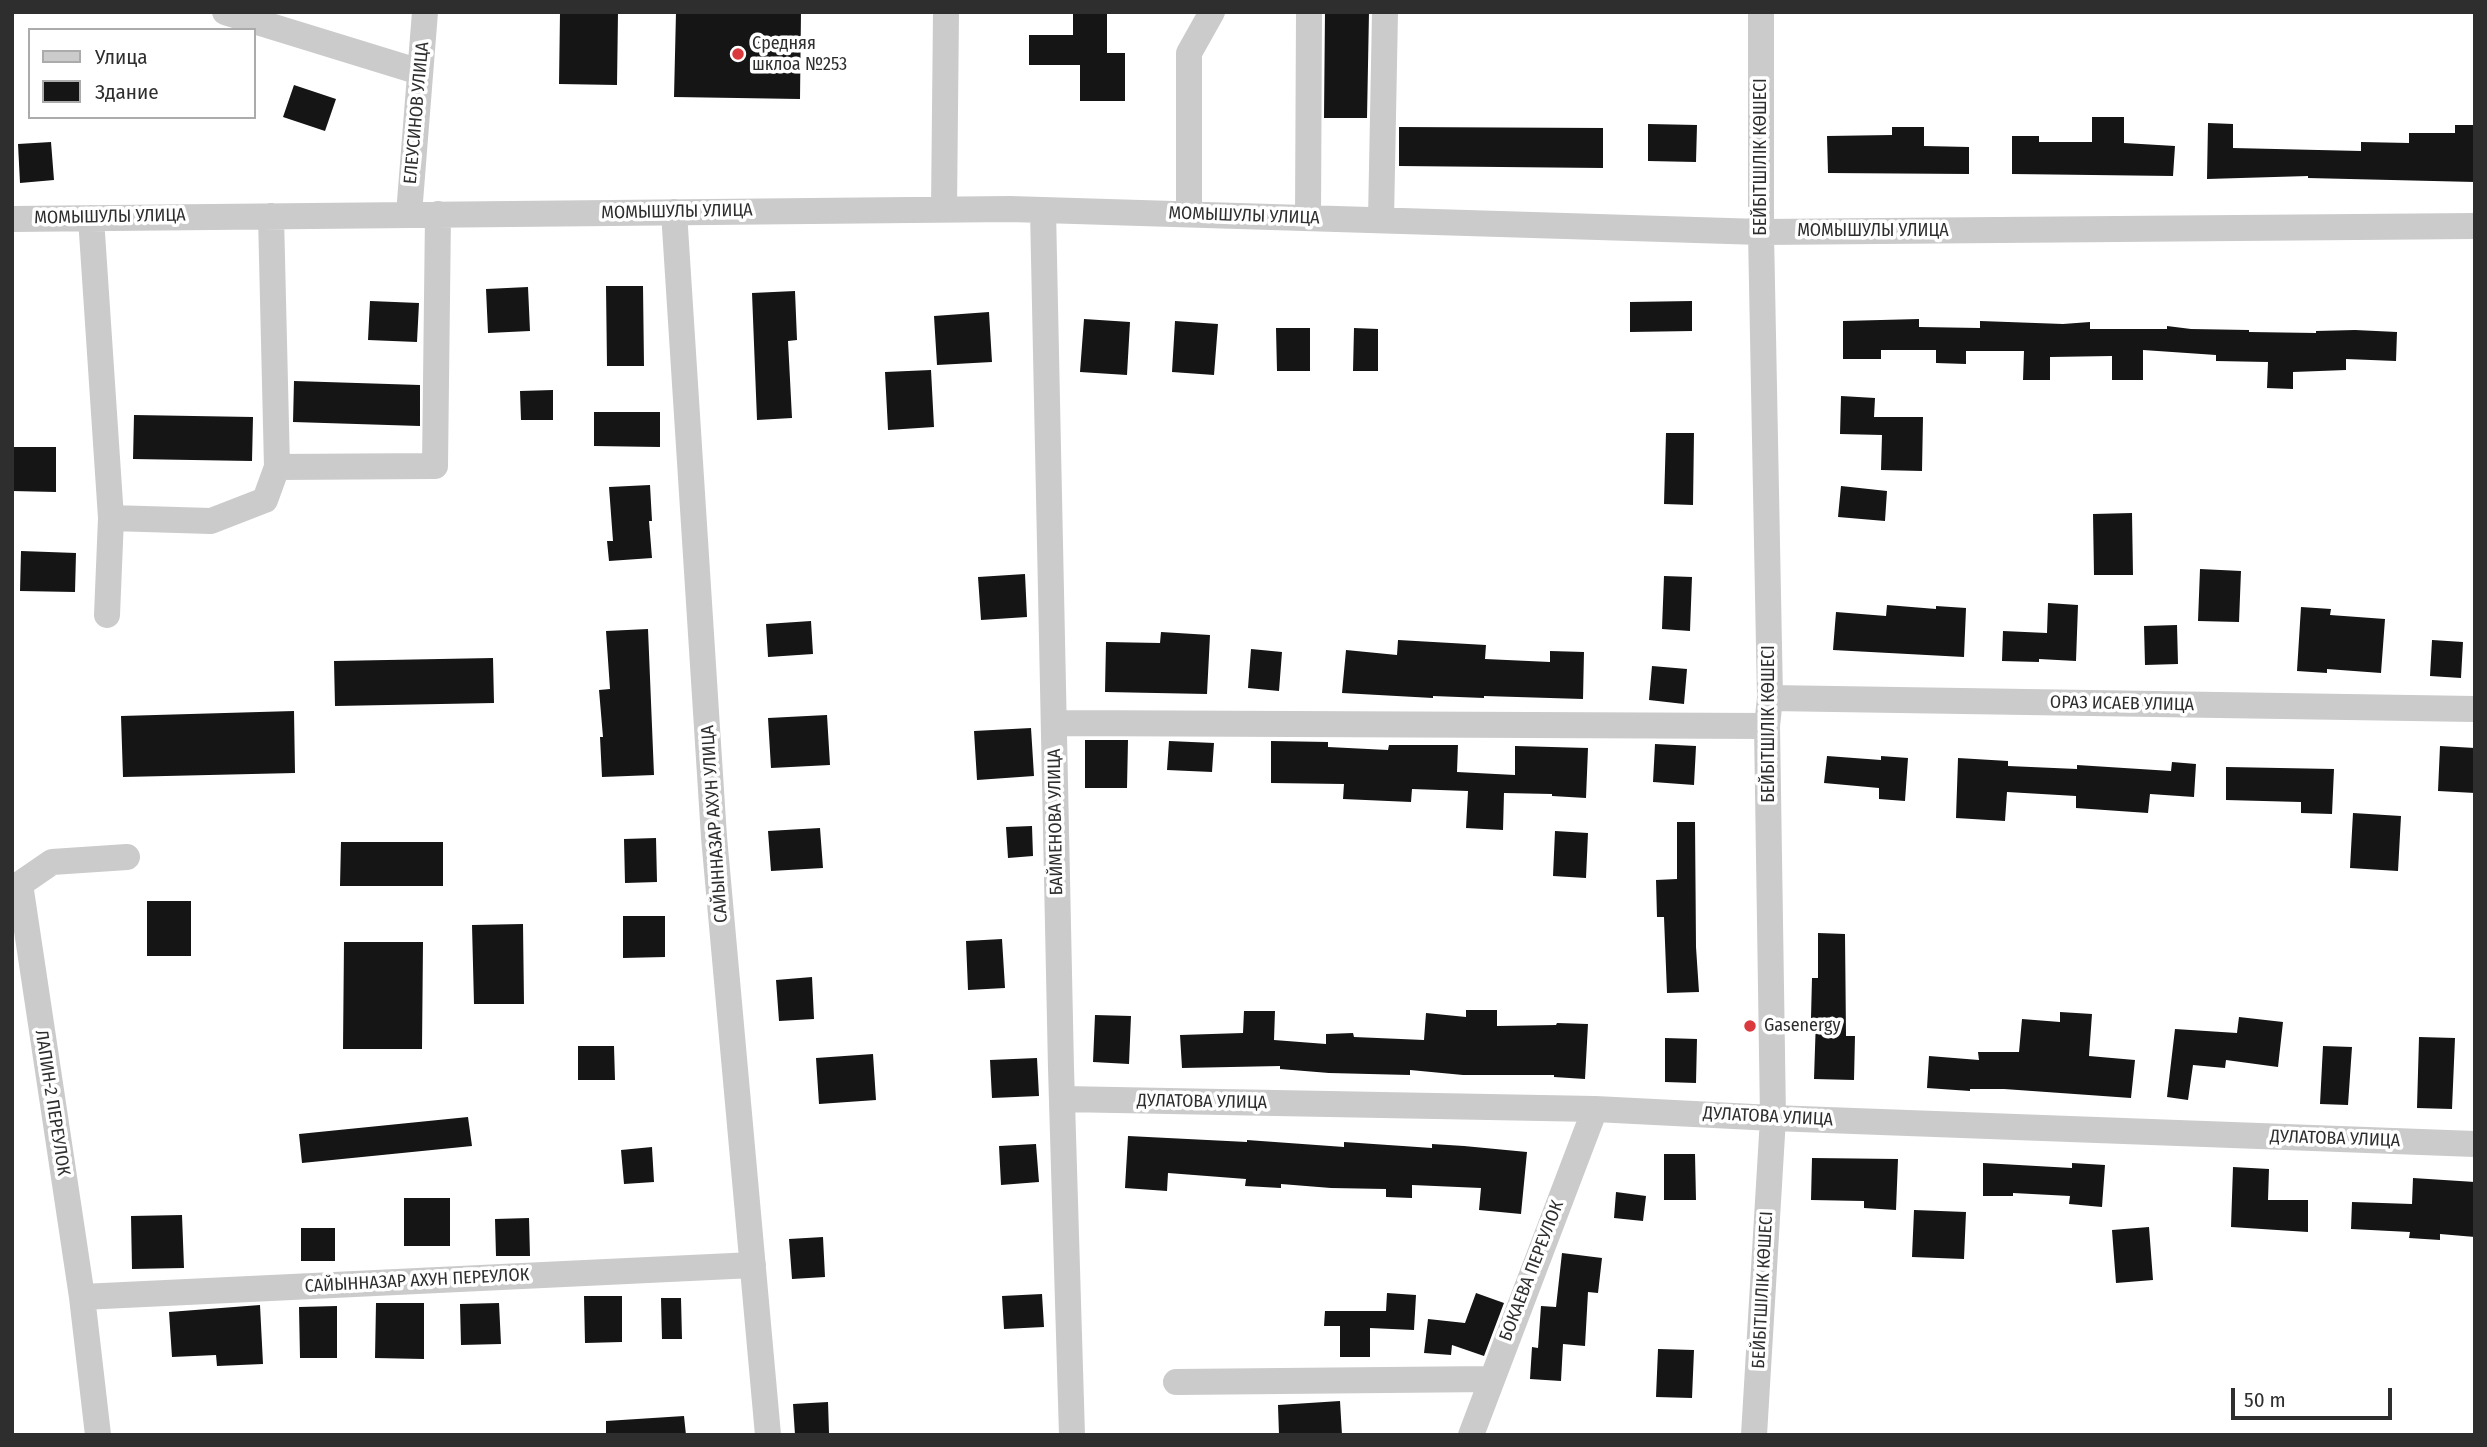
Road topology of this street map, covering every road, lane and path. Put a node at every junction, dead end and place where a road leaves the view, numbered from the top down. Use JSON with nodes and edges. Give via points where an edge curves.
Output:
{"nodes":[{"id":1,"x":225,"y":12,"type":"edge"},
{"id":2,"x":425,"y":12,"type":"edge"},
{"id":3,"x":946,"y":12,"type":"edge"},
{"id":4,"x":1212,"y":12,"type":"edge"},
{"id":5,"x":1310,"y":12,"type":"edge"},
{"id":6,"x":1385,"y":12,"type":"edge"},
{"id":7,"x":1761,"y":12,"type":"edge"},
{"id":8,"x":420,"y":72,"type":"junction"},
{"id":9,"x":944,"y":209,"type":"junction"},
{"id":10,"x":1043,"y":210,"type":"junction"},
{"id":11,"x":674,"y":212,"type":"junction"},
{"id":12,"x":409,"y":214,"type":"junction"},
{"id":13,"x":438,"y":214,"type":"junction"},
{"id":14,"x":1189,"y":214,"type":"junction"},
{"id":15,"x":271,"y":216,"type":"junction"},
{"id":16,"x":91,"y":218,"type":"junction"},
{"id":17,"x":1308,"y":218,"type":"junction"},
{"id":18,"x":12,"y":219,"type":"edge"},
{"id":19,"x":1381,"y":220,"type":"junction"},
{"id":20,"x":2475,"y":226,"type":"edge"},
{"id":21,"x":1761,"y":232,"type":"junction"},
{"id":22,"x":277,"y":467,"type":"junction"},
{"id":23,"x":111,"y":518,"type":"junction"},
{"id":24,"x":107,"y":615,"type":"dead end"},
{"id":25,"x":1770,"y":698,"type":"junction"},
{"id":26,"x":2475,"y":709,"type":"edge"},
{"id":27,"x":1055,"y":723,"type":"junction"},
{"id":28,"x":1767,"y":726,"type":"junction"},
{"id":29,"x":127,"y":857,"type":"dead end"},
{"id":30,"x":1062,"y":1099,"type":"junction"},
{"id":31,"x":1595,"y":1109,"type":"junction"},
{"id":32,"x":1773,"y":1118,"type":"junction"},
{"id":33,"x":2475,"y":1144,"type":"edge"},
{"id":34,"x":753,"y":1265,"type":"junction"},
{"id":35,"x":82,"y":1297,"type":"junction"},
{"id":36,"x":1491,"y":1380,"type":"junction"},
{"id":37,"x":1176,"y":1382,"type":"dead end"},
{"id":38,"x":97,"y":1435,"type":"edge"},
{"id":39,"x":768,"y":1435,"type":"edge"},
{"id":40,"x":1072,"y":1435,"type":"edge"},
{"id":41,"x":1471,"y":1435,"type":"edge"},
{"id":42,"x":1754,"y":1435,"type":"edge"}],
"edges":[{"from":1,"to":8,"type":"street"},
{"from":2,"to":8,"type":"street","name":"ЕЛЕУСИНОВ УЛИЦА"},
{"from":3,"to":9,"type":"street"},
{"from":4,"to":14,"type":"street","via":[[1189,53]]},
{"from":5,"to":17,"type":"street"},
{"from":6,"to":19,"type":"street"},
{"from":7,"to":21,"type":"street","name":"БЕЙБІТШІЛІК КӨШЕСІ"},
{"from":8,"to":12,"type":"street","name":"ЕЛЕУСИНОВ УЛИЦА"},
{"from":9,"to":10,"type":"street","name":"МОМЫШУЛЫ УЛИЦА"},
{"from":9,"to":11,"type":"street","name":"МОМЫШУЛЫ УЛИЦА"},
{"from":10,"to":14,"type":"street","name":"МОМЫШУЛЫ УЛИЦА"},
{"from":10,"to":27,"type":"street","name":"БАЙМЕНОВА УЛИЦА"},
{"from":11,"to":13,"type":"street","name":"МОМЫШУЛЫ УЛИЦА"},
{"from":11,"to":34,"type":"street","name":"САЙЫННАЗАР АХУН УЛИЦА","via":[[715,837]]},
{"from":12,"to":13,"type":"street","name":"МОМЫШУЛЫ УЛИЦА"},
{"from":12,"to":15,"type":"street","name":"МОМЫШУЛЫ УЛИЦА"},
{"from":13,"to":22,"type":"street","via":[[435,466]]},
{"from":14,"to":17,"type":"street","name":"МОМЫШУЛЫ УЛИЦА"},
{"from":15,"to":16,"type":"street","name":"МОМЫШУЛЫ УЛИЦА"},
{"from":15,"to":22,"type":"street"},
{"from":16,"to":18,"type":"street","name":"МОМЫШУЛЫ УЛИЦА"},
{"from":16,"to":23,"type":"street"},
{"from":17,"to":19,"type":"street","name":"МОМЫШУЛЫ УЛИЦА"},
{"from":19,"to":21,"type":"street","name":"МОМЫШУЛЫ УЛИЦА"},
{"from":20,"to":21,"type":"street","name":"МОМЫШУЛЫ УЛИЦА"},
{"from":21,"to":25,"type":"street","name":"БЕЙБІТШІЛІК КӨШЕСІ"},
{"from":22,"to":23,"type":"street","via":[[265,500],[211,521]]},
{"from":23,"to":24,"type":"street"},
{"from":25,"to":26,"type":"street","name":"ОРАЗ ИСАЕВ УЛИЦА"},
{"from":25,"to":28,"type":"street","name":"БЕЙБІТШІЛІК КӨШЕСІ"},
{"from":27,"to":28,"type":"street"},
{"from":27,"to":30,"type":"street","name":"БАЙМЕНОВА УЛИЦА"},
{"from":28,"to":32,"type":"street","name":"БЕЙБІТШІЛІК КӨШЕСІ"},
{"from":29,"to":35,"type":"street","name":"ЛАПИН-2 ПЕРЕУЛОК","via":[[52,862],[20,884]]},
{"from":30,"to":31,"type":"street","name":"ДУЛАТОВА УЛИЦА"},
{"from":30,"to":40,"type":"street","name":"БАЙМЕНОВА УЛИЦА"},
{"from":31,"to":32,"type":"street","name":"ДУЛАТОВА УЛИЦА"},
{"from":31,"to":36,"type":"street","name":"БОКАЕВА ПЕРЕУЛОК"},
{"from":32,"to":33,"type":"street","name":"ДУЛАТОВА УЛИЦА"},
{"from":32,"to":42,"type":"street","name":"БЕЙБІТШІЛІК КӨШЕСІ"},
{"from":34,"to":35,"type":"street","name":"САЙЫННАЗАР АХУН ПЕРЕУЛОК"},
{"from":34,"to":39,"type":"street","name":"САЙЫННАЗАР АХУН УЛИЦА"},
{"from":35,"to":38,"type":"street","name":"ЛАПИН-2 ПЕРЕУЛОК"},
{"from":36,"to":37,"type":"street"},
{"from":36,"to":41,"type":"street","name":"БОКАЕВА ПЕРЕУЛОК"}]}
